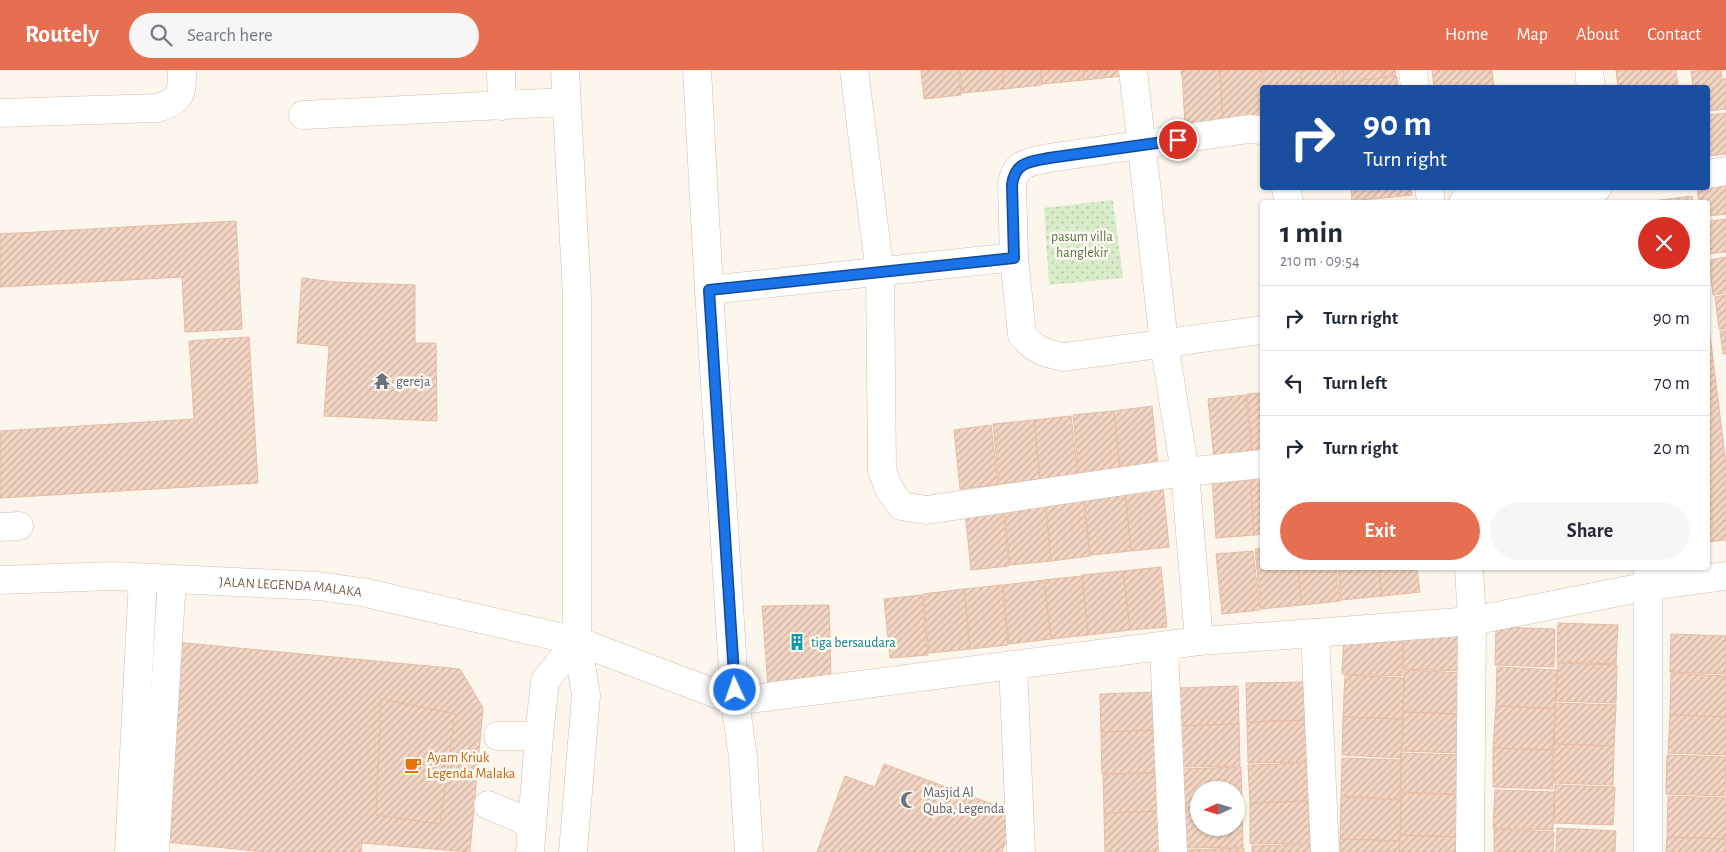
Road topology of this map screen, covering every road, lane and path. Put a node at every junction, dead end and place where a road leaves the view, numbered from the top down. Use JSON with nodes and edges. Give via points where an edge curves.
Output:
{"nodes":[{"id":1,"x":182,"y":70,"type":"edge"},
{"id":2,"x":501,"y":70,"type":"edge"},
{"id":3,"x":565,"y":70,"type":"edge"},
{"id":4,"x":697,"y":70,"type":"edge"},
{"id":5,"x":854,"y":70,"type":"edge"},
{"id":6,"x":1133,"y":70,"type":"edge"},
{"id":7,"x":1413,"y":70,"type":"edge"},
{"id":8,"x":1589,"y":70,"type":"edge"},
{"id":9,"x":1415,"y":85,"type":"edge"},
{"id":10,"x":1591,"y":85,"type":"edge"},
{"id":11,"x":565,"y":102,"type":"junction"},
{"id":12,"x":502,"y":106,"type":"junction"},
{"id":13,"x":0,"y":113,"type":"edge"},
{"id":14,"x":303,"y":115,"type":"dead end"},
{"id":15,"x":1260,"y":130,"type":"edge"},
{"id":16,"x":1142,"y":145,"type":"junction"},
{"id":17,"x":1726,"y":171,"type":"edge"},
{"id":18,"x":1710,"y":174,"type":"edge"},
{"id":19,"x":1579,"y":190,"type":"edge"},
{"id":20,"x":1482,"y":200,"type":"edge"},
{"id":21,"x":1014,"y":258,"type":"junction"},
{"id":22,"x":880,"y":273,"type":"junction"},
{"id":23,"x":709,"y":290,"type":"junction"},
{"id":24,"x":1260,"y":330,"type":"edge"},
{"id":25,"x":1164,"y":342,"type":"junction"},
{"id":26,"x":1260,"y":464,"type":"edge"},
{"id":27,"x":1185,"y":472,"type":"junction"},
{"id":28,"x":1469,"y":570,"type":"edge"},
{"id":29,"x":1726,"y":576,"type":"edge"},
{"id":30,"x":1648,"y":577,"type":"edge"},
{"id":31,"x":143,"y":578,"type":"junction"},
{"id":32,"x":172,"y":579,"type":"junction"},
{"id":33,"x":0,"y":580,"type":"edge"},
{"id":34,"x":1472,"y":621,"type":"junction"},
{"id":35,"x":1315,"y":634,"type":"junction"},
{"id":36,"x":1199,"y":640,"type":"junction"},
{"id":37,"x":577,"y":641,"type":"junction"},
{"id":38,"x":1164,"y":646,"type":"junction"},
{"id":39,"x":1013,"y":665,"type":"junction"},
{"id":40,"x":736,"y":701,"type":"junction"},
{"id":41,"x":498,"y":736,"type":"dead end"},
{"id":42,"x":539,"y":736,"type":"junction"},
{"id":43,"x":488,"y":805,"type":"dead end"},
{"id":44,"x":531,"y":839,"type":"edge"},
{"id":45,"x":129,"y":852,"type":"edge"},
{"id":46,"x":155,"y":852,"type":"edge"},
{"id":47,"x":573,"y":852,"type":"edge"},
{"id":48,"x":750,"y":852,"type":"edge"},
{"id":49,"x":1021,"y":852,"type":"edge"},
{"id":50,"x":1173,"y":852,"type":"edge"},
{"id":51,"x":1325,"y":852,"type":"edge"},
{"id":52,"x":1470,"y":852,"type":"edge"},
{"id":53,"x":1648,"y":852,"type":"edge"}],
"edges":[{"from":1,"to":13,"type":"street","via":[[182,91],[174,100],[157,108]]},
{"from":2,"to":12,"type":"street"},
{"from":3,"to":11,"type":"street"},
{"from":4,"to":23,"type":"street"},
{"from":5,"to":22,"type":"street"},
{"from":6,"to":16,"type":"street"},
{"from":7,"to":9,"type":"street"},
{"from":8,"to":10,"type":"street"},
{"from":11,"to":12,"type":"street"},
{"from":11,"to":37,"type":"street","via":[[577,296]]},
{"from":12,"to":14,"type":"street"},
{"from":15,"to":16,"type":"street"},
{"from":16,"to":21,"type":"street","via":[[1049,158],[1028,162],[1018,168],[1012,185]]},
{"from":16,"to":25,"type":"street"},
{"from":17,"to":18,"type":"street"},
{"from":19,"to":20,"type":"street"},
{"from":21,"to":22,"type":"street"},
{"from":21,"to":25,"type":"street","via":[[1022,335],[1041,352],[1064,357]]},
{"from":22,"to":23,"type":"street"},
{"from":22,"to":27,"type":"street","via":[[882,470],[889,489],[901,506],[926,510]]},
{"from":23,"to":40,"type":"street"},
{"from":24,"to":25,"type":"street"},
{"from":25,"to":27,"type":"street"},
{"from":26,"to":27,"type":"street"},
{"from":27,"to":36,"type":"street"},
{"from":28,"to":34,"type":"street"},
{"from":29,"to":30,"type":"street"},
{"from":30,"to":34,"type":"street"},
{"from":30,"to":53,"type":"street"},
{"from":31,"to":32,"type":"street","name":"JALAN LEGENDA MALAKA"},
{"from":31,"to":33,"type":"street","name":"JALAN LEGENDA MALAKA"},
{"from":31,"to":45,"type":"street"},
{"from":32,"to":37,"type":"street","name":"JALAN LEGENDA MALAKA","via":[[318,586],[362,592]]},
{"from":32,"to":46,"type":"street"},
{"from":34,"to":35,"type":"street"},
{"from":34,"to":52,"type":"street"},
{"from":35,"to":36,"type":"street"},
{"from":35,"to":51,"type":"street"},
{"from":36,"to":38,"type":"street"},
{"from":37,"to":40,"type":"street","name":"JALAN LEGENDA MALAKA"},
{"from":37,"to":42,"type":"street","via":[[545,680]]},
{"from":37,"to":47,"type":"street","via":[[586,695]]},
{"from":38,"to":39,"type":"street"},
{"from":38,"to":50,"type":"street"},
{"from":39,"to":40,"type":"street"},
{"from":39,"to":49,"type":"street"},
{"from":40,"to":48,"type":"street"},
{"from":41,"to":42,"type":"street"},
{"from":42,"to":44,"type":"street"},
{"from":43,"to":44,"type":"street","via":[[517,817]]}]}
